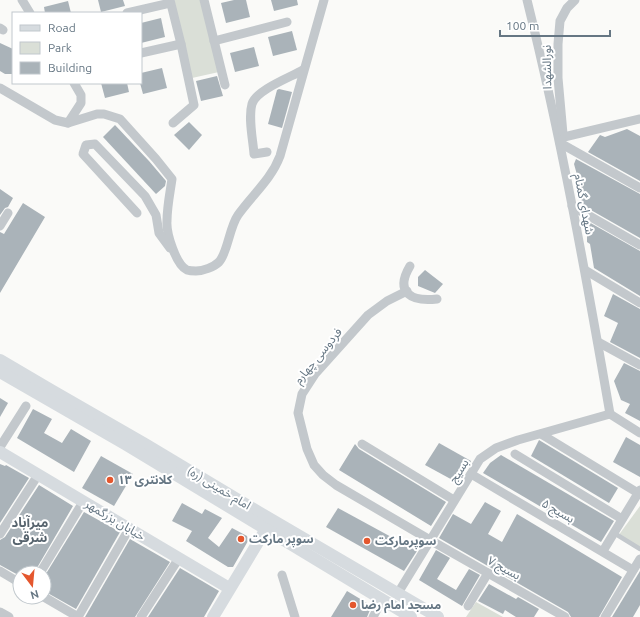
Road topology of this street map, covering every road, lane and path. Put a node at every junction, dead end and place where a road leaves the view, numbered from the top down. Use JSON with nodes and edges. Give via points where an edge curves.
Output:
{"nodes":[{"id":1,"x":22,"y":0,"type":"edge"},
{"id":2,"x":204,"y":0,"type":"edge"},
{"id":3,"x":324,"y":0,"type":"edge"},
{"id":4,"x":527,"y":0,"type":"edge"},
{"id":5,"x":575,"y":0,"type":"edge"},
{"id":6,"x":170,"y":1,"type":"edge"},
{"id":7,"x":29,"y":12,"type":"edge"},
{"id":8,"x":131,"y":12,"type":"edge"},
{"id":9,"x":287,"y":22,"type":"dead end"},
{"id":10,"x":214,"y":41,"type":"junction"},
{"id":11,"x":181,"y":44,"type":"junction"},
{"id":12,"x":142,"y":53,"type":"edge"},
{"id":13,"x":303,"y":70,"type":"junction"},
{"id":14,"x":75,"y":84,"type":"edge"},
{"id":15,"x":225,"y":85,"type":"dead end"},
{"id":16,"x":0,"y":88,"type":"edge"},
{"id":17,"x":635,"y":120,"type":"edge"},
{"id":18,"x":68,"y":123,"type":"junction"},
{"id":19,"x":173,"y":123,"type":"dead end"},
{"id":20,"x":640,"y":127,"type":"edge"},
{"id":21,"x":562,"y":140,"type":"junction"},
{"id":22,"x":267,"y":152,"type":"dead end"},
{"id":23,"x":640,"y":188,"type":"edge"},
{"id":24,"x":572,"y":206,"type":"junction"},
{"id":25,"x":8,"y":212,"type":"dead end"},
{"id":26,"x":137,"y":213,"type":"dead end"},
{"id":27,"x":0,"y":226,"type":"edge"},
{"id":28,"x":640,"y":245,"type":"edge"},
{"id":29,"x":175,"y":254,"type":"junction"},
{"id":30,"x":410,"y":266,"type":"dead end"},
{"id":31,"x":585,"y":270,"type":"junction"},
{"id":32,"x":407,"y":291,"type":"junction"},
{"id":33,"x":437,"y":299,"type":"dead end"},
{"id":34,"x":640,"y":303,"type":"edge"},
{"id":35,"x":598,"y":342,"type":"junction"},
{"id":36,"x":0,"y":360,"type":"edge"},
{"id":37,"x":640,"y":365,"type":"edge"},
{"id":38,"x":0,"y":372,"type":"edge"},
{"id":39,"x":26,"y":406,"type":"dead end"},
{"id":40,"x":610,"y":414,"type":"junction"},
{"id":41,"x":640,"y":431,"type":"edge"},
{"id":42,"x":541,"y":434,"type":"junction"},
{"id":43,"x":362,"y":444,"type":"dead end"},
{"id":44,"x":0,"y":447,"type":"edge"},
{"id":45,"x":0,"y":452,"type":"edge"},
{"id":46,"x":514,"y":454,"type":"dead end"},
{"id":47,"x":471,"y":474,"type":"junction"},
{"id":48,"x":38,"y":475,"type":"junction"},
{"id":49,"x":639,"y":492,"type":"edge"},
{"id":50,"x":454,"y":500,"type":"junction"},
{"id":51,"x":83,"y":502,"type":"junction"},
{"id":52,"x":622,"y":518,"type":"junction"},
{"id":53,"x":129,"y":529,"type":"junction"},
{"id":54,"x":266,"y":529,"type":"junction"},
{"id":55,"x":614,"y":533,"type":"junction"},
{"id":56,"x":0,"y":534,"type":"edge"},
{"id":57,"x":430,"y":540,"type":"junction"},
{"id":58,"x":640,"y":549,"type":"edge"},
{"id":59,"x":602,"y":551,"type":"junction"},
{"id":60,"x":179,"y":558,"type":"junction"},
{"id":61,"x":640,"y":559,"type":"edge"},
{"id":62,"x":45,"y":565,"type":"edge"},
{"id":63,"x":633,"y":570,"type":"junction"},
{"id":64,"x":0,"y":571,"type":"edge"},
{"id":65,"x":488,"y":573,"type":"junction"},
{"id":66,"x":282,"y":575,"type":"dead end"},
{"id":67,"x":12,"y":578,"type":"edge"},
{"id":68,"x":229,"y":588,"type":"junction"},
{"id":69,"x":398,"y":593,"type":"junction"},
{"id":70,"x":382,"y":600,"type":"junction"},
{"id":71,"x":52,"y":602,"type":"edge"},
{"id":72,"x":468,"y":606,"type":"dead end"},
{"id":73,"x":0,"y":612,"type":"edge"},
{"id":74,"x":553,"y":614,"type":"edge"},
{"id":75,"x":217,"y":615,"type":"edge"},
{"id":76,"x":9,"y":617,"type":"edge"},
{"id":77,"x":78,"y":617,"type":"edge"},
{"id":78,"x":141,"y":617,"type":"edge"},
{"id":79,"x":295,"y":617,"type":"edge"},
{"id":80,"x":373,"y":617,"type":"edge"},
{"id":81,"x":412,"y":617,"type":"edge"},
{"id":82,"x":438,"y":617,"type":"edge"},
{"id":83,"x":565,"y":617,"type":"edge"},
{"id":84,"x":605,"y":617,"type":"edge"}],
"edges":[{"from":1,"to":7,"type":"street"},
{"from":2,"to":10,"type":"street"},
{"from":3,"to":13,"type":"street"},
{"from":4,"to":21,"type":"street","name":"شهدای گمنام"},
{"from":5,"to":21,"type":"street","name":"نورالشهدا","via":[[560,21],[558,78]]},
{"from":6,"to":8,"type":"street"},
{"from":6,"to":11,"type":"street"},
{"from":9,"to":10,"type":"street"},
{"from":10,"to":15,"type":"street"},
{"from":11,"to":12,"type":"street"},
{"from":11,"to":19,"type":"street","via":[[194,105]]},
{"from":13,"to":22,"type":"street","via":[[262,92],[252,103],[254,154]]},
{"from":13,"to":29,"type":"street","via":[[275,169],[235,219],[218,263],[198,271],[188,271]]},
{"from":14,"to":18,"type":"street","via":[[81,95],[81,103]]},
{"from":16,"to":18,"type":"street","via":[[55,120]]},
{"from":17,"to":20,"type":"street"},
{"from":17,"to":21,"type":"street"},
{"from":18,"to":29,"type":"street","via":[[97,114],[120,119],[156,159],[172,179],[166,223]]},
{"from":21,"to":23,"type":"street"},
{"from":21,"to":24,"type":"street","name":"شهدای گمنام"},
{"from":24,"to":28,"type":"street"},
{"from":24,"to":31,"type":"street","name":"شهدای گمنام"},
{"from":25,"to":27,"type":"street"},
{"from":26,"to":29,"type":"street","via":[[83,154],[86,145],[95,144],[145,196],[156,215],[159,233]]},
{"from":30,"to":32,"type":"street","via":[[403,280]]},
{"from":31,"to":34,"type":"street"},
{"from":31,"to":35,"type":"street","name":"شهدای گمنام"},
{"from":32,"to":33,"type":"street","via":[[418,300]]},
{"from":32,"to":57,"type":"street","name":"فردوسی چهارم","via":[[368,315],[315,374],[302,394],[298,413],[307,449],[314,465],[323,475],[363,502]]},
{"from":35,"to":37,"type":"street"},
{"from":35,"to":40,"type":"street","name":"شهدای گمنام"},
{"from":36,"to":69,"type":"main road","name":"امام خمینی (ره)"},
{"from":38,"to":54,"type":"main road","name":"امام خمینی (ره)"},
{"from":39,"to":44,"type":"street"},
{"from":40,"to":41,"type":"street"},
{"from":40,"to":42,"type":"street","name":"بسیج"},
{"from":42,"to":47,"type":"street","name":"بسیج","via":[[496,448],[480,459]]},
{"from":42,"to":49,"type":"street"},
{"from":43,"to":50,"type":"street"},
{"from":45,"to":48,"type":"main road","name":"خیابان بزرگمهر"},
{"from":46,"to":52,"type":"street"},
{"from":47,"to":50,"type":"street","name":"بسیج"},
{"from":47,"to":59,"type":"street","name":"بسیج ۵"},
{"from":48,"to":51,"type":"main road","name":"خیابان بزرگمهر"},
{"from":48,"to":56,"type":"street"},
{"from":49,"to":52,"type":"street"},
{"from":50,"to":57,"type":"street","name":"بسیج"},
{"from":51,"to":53,"type":"main road","name":"خیابان بزرگمهر"},
{"from":51,"to":62,"type":"street"},
{"from":52,"to":55,"type":"street"},
{"from":53,"to":60,"type":"main road","name":"خیابان بزرگمهر"},
{"from":53,"to":77,"type":"street"},
{"from":54,"to":68,"type":"main road"},
{"from":54,"to":70,"type":"main road","name":"امام خمینی (ره)"},
{"from":55,"to":58,"type":"lane"},
{"from":55,"to":59,"type":"street"},
{"from":57,"to":65,"type":"street","name":"بسیج ۷"},
{"from":57,"to":69,"type":"street","name":"بسیج"},
{"from":59,"to":63,"type":"street","name":"بسیج ۵"},
{"from":60,"to":68,"type":"main road","name":"خیابان بزرگمهر"},
{"from":60,"to":78,"type":"street"},
{"from":61,"to":63,"type":"street"},
{"from":63,"to":84,"type":"street"},
{"from":64,"to":67,"type":"street"},
{"from":65,"to":72,"type":"street"},
{"from":65,"to":74,"type":"street","name":"بسیج ۷"},
{"from":66,"to":79,"type":"street"},
{"from":68,"to":75,"type":"main road"},
{"from":69,"to":82,"type":"main road","name":"امام خمینی (ره)"},
{"from":70,"to":80,"type":"street"},
{"from":70,"to":81,"type":"main road","name":"امام خمینی (ره)"},
{"from":71,"to":77,"type":"street"},
{"from":73,"to":76,"type":"street"},
{"from":74,"to":83,"type":"street","name":"بسیج ۷"}]}
